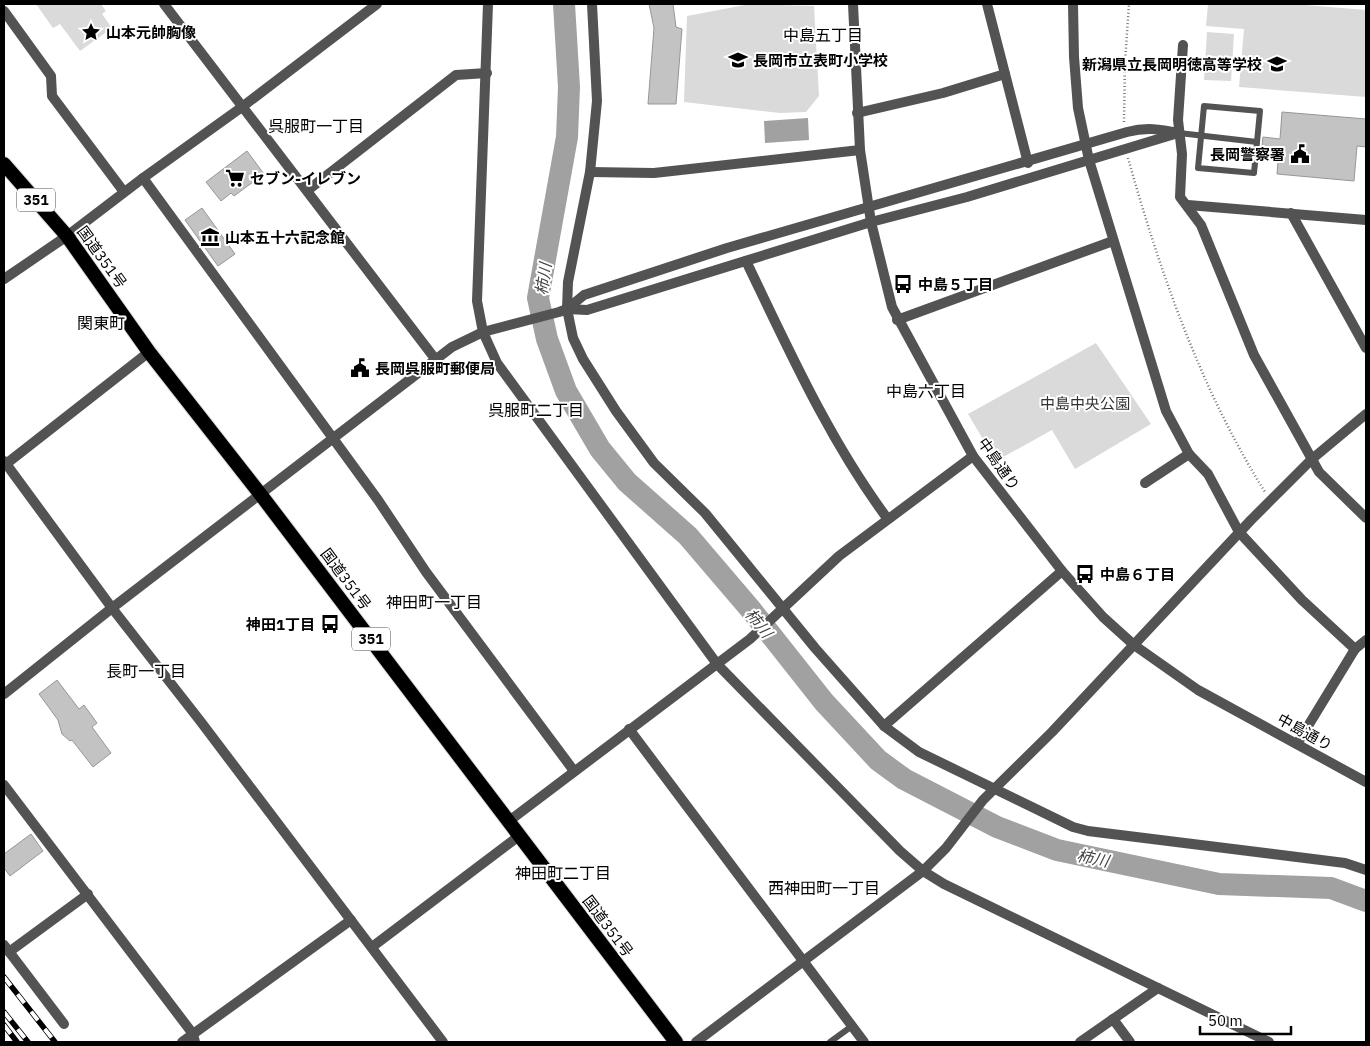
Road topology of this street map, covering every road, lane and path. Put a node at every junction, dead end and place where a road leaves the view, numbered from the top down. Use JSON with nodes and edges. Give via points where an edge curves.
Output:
{"nodes":[{"id":1,"x":164,"y":4,"type":"edge"},
{"id":2,"x":378,"y":4,"type":"edge"},
{"id":3,"x":488,"y":4,"type":"edge"},
{"id":4,"x":592,"y":4,"type":"edge"},
{"id":5,"x":853,"y":4,"type":"edge"},
{"id":6,"x":987,"y":4,"type":"edge"},
{"id":7,"x":1074,"y":4,"type":"edge"},
{"id":8,"x":1129,"y":4,"type":"edge"},
{"id":9,"x":4,"y":11,"type":"edge"},
{"id":10,"x":1184,"y":45,"type":"dead end"},
{"id":11,"x":487,"y":73,"type":"junction"},
{"id":12,"x":1005,"y":74,"type":"junction"},
{"id":13,"x":242,"y":107,"type":"junction"},
{"id":14,"x":857,"y":113,"type":"junction"},
{"id":15,"x":1127,"y":132,"type":"junction"},
{"id":16,"x":1179,"y":133,"type":"junction"},
{"id":17,"x":1201,"y":137,"type":"junction"},
{"id":18,"x":1257,"y":142,"type":"junction"},
{"id":19,"x":1086,"y":144,"type":"junction"},
{"id":20,"x":1126,"y":149,"type":"junction"},
{"id":21,"x":860,"y":150,"type":"junction"},
{"id":22,"x":1089,"y":160,"type":"junction"},
{"id":23,"x":1028,"y":162,"type":"junction"},
{"id":24,"x":4,"y":164,"type":"edge"},
{"id":25,"x":590,"y":172,"type":"junction"},
{"id":26,"x":142,"y":178,"type":"junction"},
{"id":27,"x":308,"y":190,"type":"junction"},
{"id":28,"x":124,"y":192,"type":"junction"},
{"id":29,"x":1188,"y":205,"type":"junction"},
{"id":30,"x":868,"y":209,"type":"junction"},
{"id":31,"x":1291,"y":213,"type":"junction"},
{"id":32,"x":871,"y":222,"type":"junction"},
{"id":33,"x":1365,"y":222,"type":"edge"},
{"id":34,"x":67,"y":236,"type":"junction"},
{"id":35,"x":1113,"y":241,"type":"junction"},
{"id":36,"x":746,"y":261,"type":"junction"},
{"id":37,"x":4,"y":279,"type":"edge"},
{"id":38,"x":563,"y":310,"type":"junction"},
{"id":39,"x":897,"y":320,"type":"junction"},
{"id":40,"x":483,"y":332,"type":"junction"},
{"id":41,"x":1366,"y":348,"type":"edge"},
{"id":42,"x":149,"y":352,"type":"junction"},
{"id":43,"x":436,"y":360,"type":"junction"},
{"id":44,"x":1366,"y":414,"type":"edge"},
{"id":45,"x":334,"y":439,"type":"junction"},
{"id":46,"x":1189,"y":454,"type":"junction"},
{"id":47,"x":973,"y":456,"type":"junction"},
{"id":48,"x":1312,"y":459,"type":"junction"},
{"id":49,"x":5,"y":463,"type":"edge"},
{"id":50,"x":1145,"y":483,"type":"dead end"},
{"id":51,"x":261,"y":495,"type":"junction"},
{"id":52,"x":1272,"y":499,"type":"junction"},
{"id":53,"x":1362,"y":507,"type":"edge"},
{"id":54,"x":887,"y":518,"type":"junction"},
{"id":55,"x":1366,"y":518,"type":"edge"},
{"id":56,"x":1239,"y":532,"type":"junction"},
{"id":57,"x":1062,"y":571,"type":"junction"},
{"id":58,"x":112,"y":608,"type":"junction"},
{"id":59,"x":780,"y":611,"type":"junction"},
{"id":60,"x":1366,"y":640,"type":"edge"},
{"id":61,"x":1134,"y":645,"type":"junction"},
{"id":62,"x":1355,"y":649,"type":"junction"},
{"id":63,"x":717,"y":664,"type":"junction"},
{"id":64,"x":4,"y":694,"type":"edge"},
{"id":65,"x":884,"y":726,"type":"junction"},
{"id":66,"x":629,"y":729,"type":"junction"},
{"id":67,"x":1297,"y":744,"type":"junction"},
{"id":68,"x":574,"y":771,"type":"junction"},
{"id":69,"x":1366,"y":782,"type":"edge"},
{"id":70,"x":4,"y":785,"type":"edge"},
{"id":71,"x":994,"y":790,"type":"junction"},
{"id":72,"x":509,"y":821,"type":"junction"},
{"id":73,"x":518,"y":836,"type":"junction"},
{"id":74,"x":1366,"y":870,"type":"edge"},
{"id":75,"x":924,"y":872,"type":"junction"},
{"id":76,"x":88,"y":894,"type":"junction"},
{"id":77,"x":351,"y":920,"type":"junction"},
{"id":78,"x":372,"y":947,"type":"junction"},
{"id":79,"x":6,"y":949,"type":"edge"},
{"id":80,"x":804,"y":964,"type":"junction"},
{"id":81,"x":1158,"y":988,"type":"junction"},
{"id":82,"x":1113,"y":1019,"type":"junction"},
{"id":83,"x":64,"y":1024,"type":"dead end"},
{"id":84,"x":852,"y":1026,"type":"junction"},
{"id":85,"x":194,"y":1038,"type":"edge"},
{"id":86,"x":182,"y":1042,"type":"edge"},
{"id":87,"x":443,"y":1042,"type":"edge"},
{"id":88,"x":676,"y":1042,"type":"edge"},
{"id":89,"x":696,"y":1042,"type":"edge"},
{"id":90,"x":830,"y":1042,"type":"edge"},
{"id":91,"x":864,"y":1042,"type":"edge"},
{"id":92,"x":1080,"y":1042,"type":"edge"},
{"id":93,"x":1130,"y":1042,"type":"edge"},
{"id":94,"x":1269,"y":1042,"type":"edge"}],
"edges":[{"from":1,"to":13,"type":"street"},
{"from":2,"to":13,"type":"street"},
{"from":3,"to":11,"type":"street"},
{"from":4,"to":25,"type":"street","via":[[597,92]]},
{"from":5,"to":14,"type":"street","name":"中島通り"},
{"from":6,"to":12,"type":"street"},
{"from":7,"to":19,"type":"street","via":[[1078,108]]},
{"from":8,"to":15,"type":"path","via":[[1124,62],[1124,121]]},
{"from":9,"to":28,"type":"street","via":[[51,76],[52,96]]},
{"from":10,"to":16,"type":"street"},
{"from":11,"to":27,"type":"street","via":[[456,76]]},
{"from":11,"to":40,"type":"street","via":[[477,302]]},
{"from":12,"to":14,"type":"street","via":[[943,93]]},
{"from":12,"to":23,"type":"street"},
{"from":13,"to":26,"type":"street"},
{"from":13,"to":27,"type":"street"},
{"from":14,"to":21,"type":"street","name":"中島通り"},
{"from":15,"to":16,"type":"street","via":[[1158,128]]},
{"from":15,"to":19,"type":"street"},
{"from":16,"to":17,"type":"lane"},
{"from":16,"to":20,"type":"street"},
{"from":16,"to":29,"type":"street","via":[[1182,154],[1180,197]]},
{"from":17,"to":18,"type":"lane"},
{"from":17,"to":18,"type":"lane","via":[[1198,168],[1254,173]]},
{"from":17,"to":18,"type":"lane","via":[[1204,106],[1209,106],[1260,111]]},
{"from":19,"to":22,"type":"street"},
{"from":19,"to":23,"type":"street"},
{"from":20,"to":22,"type":"street"},
{"from":20,"to":52,"type":"path","via":[[1148,230],[1178,311],[1237,442]]},
{"from":21,"to":25,"type":"street","via":[[654,173]]},
{"from":21,"to":30,"type":"street","name":"中島通り"},
{"from":22,"to":32,"type":"street"},
{"from":22,"to":35,"type":"street"},
{"from":23,"to":30,"type":"street"},
{"from":24,"to":34,"type":"highway","name":"国道351号","number":"351"},
{"from":25,"to":38,"type":"street"},
{"from":26,"to":28,"type":"street"},
{"from":26,"to":45,"type":"street"},
{"from":27,"to":43,"type":"street"},
{"from":28,"to":34,"type":"street"},
{"from":29,"to":31,"type":"street"},
{"from":29,"to":48,"type":"street","via":[[1201,225],[1254,355]]},
{"from":30,"to":32,"type":"street","name":"中島通り"},
{"from":30,"to":38,"type":"street","via":[[728,248],[584,295]]},
{"from":31,"to":33,"type":"street"},
{"from":31,"to":41,"type":"street"},
{"from":32,"to":36,"type":"street"},
{"from":32,"to":39,"type":"street","name":"中島通り"},
{"from":34,"to":37,"type":"street"},
{"from":34,"to":42,"type":"highway","name":"国道351号","number":"351"},
{"from":35,"to":39,"type":"street"},
{"from":35,"to":46,"type":"street","via":[[1166,411]]},
{"from":36,"to":38,"type":"street","via":[[587,310]]},
{"from":36,"to":54,"type":"street","via":[[828,422]]},
{"from":38,"to":40,"type":"street"},
{"from":38,"to":59,"type":"street","via":[[583,359],[616,411],[654,462],[705,513]]},
{"from":39,"to":47,"type":"street","name":"中島通り"},
{"from":40,"to":43,"type":"street","via":[[452,347]]},
{"from":40,"to":63,"type":"street","via":[[497,363]]},
{"from":42,"to":49,"type":"street"},
{"from":42,"to":51,"type":"highway","name":"国道351号","number":"351"},
{"from":43,"to":45,"type":"street"},
{"from":44,"to":48,"type":"street"},
{"from":45,"to":51,"type":"street"},
{"from":45,"to":68,"type":"street","via":[[426,572]]},
{"from":46,"to":50,"type":"street"},
{"from":46,"to":56,"type":"street","via":[[1208,474]]},
{"from":47,"to":54,"type":"street"},
{"from":47,"to":57,"type":"street","name":"中島通り"},
{"from":48,"to":52,"type":"street"},
{"from":48,"to":53,"type":"street","via":[[1319,472]]},
{"from":49,"to":58,"type":"street"},
{"from":51,"to":58,"type":"street"},
{"from":51,"to":72,"type":"highway","name":"国道351号","number":"351"},
{"from":52,"to":56,"type":"street"},
{"from":53,"to":55,"type":"street"},
{"from":54,"to":59,"type":"street","via":[[839,556]]},
{"from":56,"to":61,"type":"street"},
{"from":56,"to":62,"type":"street","via":[[1302,600]]},
{"from":57,"to":61,"type":"street","name":"中島通り"},
{"from":57,"to":65,"type":"street"},
{"from":58,"to":64,"type":"street"},
{"from":58,"to":77,"type":"street"},
{"from":59,"to":63,"type":"street"},
{"from":59,"to":65,"type":"street"},
{"from":60,"to":62,"type":"street"},
{"from":61,"to":67,"type":"street","name":"中島通り","via":[[1198,690]]},
{"from":61,"to":71,"type":"street"},
{"from":62,"to":67,"type":"street"},
{"from":63,"to":66,"type":"street"},
{"from":63,"to":75,"type":"street"},
{"from":65,"to":71,"type":"street","via":[[919,752]]},
{"from":66,"to":68,"type":"street"},
{"from":66,"to":80,"type":"street"},
{"from":67,"to":69,"type":"street","name":"中島通り"},
{"from":68,"to":72,"type":"street"},
{"from":70,"to":76,"type":"street"},
{"from":71,"to":74,"type":"street","via":[[1088,831],[1345,863]]},
{"from":71,"to":75,"type":"street"},
{"from":72,"to":73,"type":"highway","name":"国道351号","number":"351"},
{"from":73,"to":78,"type":"street"},
{"from":73,"to":88,"type":"highway","name":"国道351号","number":"351"},
{"from":75,"to":80,"type":"street"},
{"from":75,"to":81,"type":"street"},
{"from":76,"to":79,"type":"street"},
{"from":76,"to":85,"type":"street"},
{"from":77,"to":78,"type":"street"},
{"from":77,"to":85,"type":"street"},
{"from":78,"to":87,"type":"street"},
{"from":79,"to":83,"type":"street"},
{"from":80,"to":84,"type":"street"},
{"from":80,"to":89,"type":"street"},
{"from":81,"to":82,"type":"street"},
{"from":81,"to":94,"type":"street"},
{"from":82,"to":92,"type":"street"},
{"from":82,"to":93,"type":"street"},
{"from":84,"to":90,"type":"lane"},
{"from":84,"to":91,"type":"street"},
{"from":85,"to":86,"type":"street"}]}
